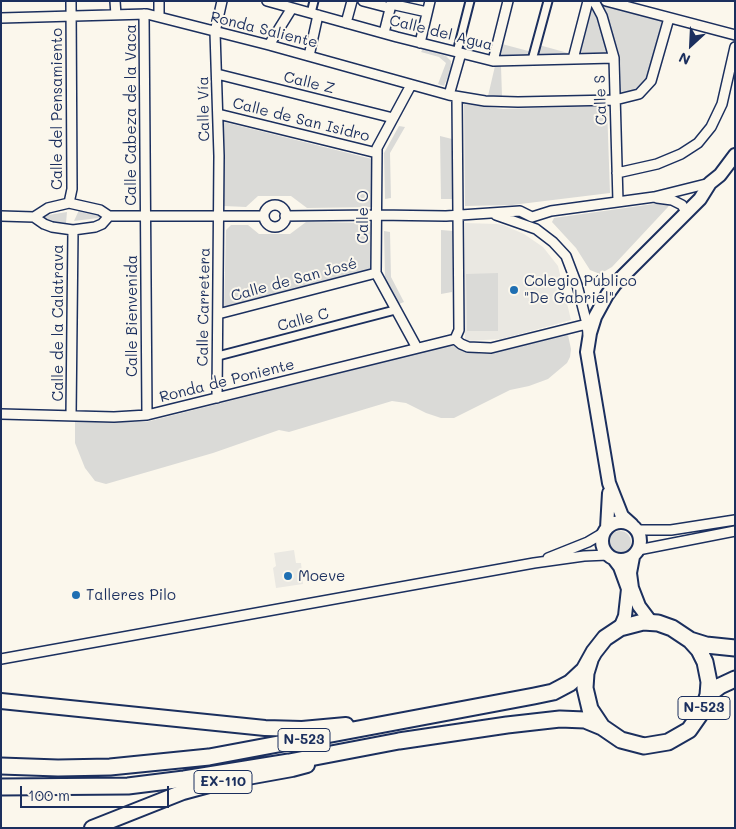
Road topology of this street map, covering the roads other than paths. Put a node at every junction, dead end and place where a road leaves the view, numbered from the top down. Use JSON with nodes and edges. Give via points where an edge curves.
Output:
{"nodes":[{"id":1,"x":71,"y":1,"type":"edge"},
{"id":2,"x":116,"y":1,"type":"edge"},
{"id":3,"x":159,"y":1,"type":"edge"},
{"id":4,"x":222,"y":1,"type":"edge"},
{"id":5,"x":314,"y":1,"type":"edge"},
{"id":6,"x":352,"y":1,"type":"edge"},
{"id":7,"x":363,"y":1,"type":"edge"},
{"id":8,"x":430,"y":1,"type":"edge"},
{"id":9,"x":470,"y":1,"type":"edge"},
{"id":10,"x":508,"y":1,"type":"edge"},
{"id":11,"x":548,"y":1,"type":"edge"},
{"id":12,"x":588,"y":1,"type":"edge"},
{"id":13,"x":594,"y":1,"type":"edge"},
{"id":14,"x":606,"y":1,"type":"edge"},
{"id":15,"x":272,"y":2,"type":"edge"},
{"id":16,"x":391,"y":4,"type":"edge"},
{"id":17,"x":292,"y":8,"type":"junction"},
{"id":18,"x":428,"y":12,"type":"junction"},
{"id":19,"x":144,"y":14,"type":"junction"},
{"id":20,"x":314,"y":14,"type":"junction"},
{"id":21,"x":116,"y":15,"type":"junction"},
{"id":22,"x":71,"y":16,"type":"junction"},
{"id":23,"x":159,"y":16,"type":"junction"},
{"id":24,"x":1,"y":18,"type":"edge"},
{"id":25,"x":669,"y":18,"type":"junction"},
{"id":26,"x":346,"y":23,"type":"junction"},
{"id":27,"x":215,"y":32,"type":"junction"},
{"id":28,"x":384,"y":34,"type":"junction"},
{"id":29,"x":735,"y":35,"type":"edge"},
{"id":30,"x":420,"y":43,"type":"junction"},
{"id":31,"x":269,"y":45,"type":"junction"},
{"id":32,"x":735,"y":47,"type":"edge"},
{"id":33,"x":459,"y":52,"type":"junction"},
{"id":34,"x":310,"y":56,"type":"junction"},
{"id":35,"x":614,"y":58,"type":"junction"},
{"id":36,"x":573,"y":59,"type":"junction"},
{"id":37,"x":532,"y":60,"type":"junction"},
{"id":38,"x":493,"y":61,"type":"junction"},
{"id":39,"x":217,"y":74,"type":"junction"},
{"id":40,"x":411,"y":85,"type":"junction"},
{"id":41,"x":453,"y":96,"type":"junction"},
{"id":42,"x":615,"y":100,"type":"junction"},
{"id":43,"x":218,"y":114,"type":"junction"},
{"id":44,"x":393,"y":118,"type":"junction"},
{"id":45,"x":377,"y":153,"type":"junction"},
{"id":46,"x":735,"y":155,"type":"edge"},
{"id":47,"x":617,"y":173,"type":"junction"},
{"id":48,"x":710,"y":183,"type":"junction"},
{"id":49,"x":654,"y":197,"type":"junction"},
{"id":50,"x":70,"y":202,"type":"junction"},
{"id":51,"x":618,"y":202,"type":"junction"},
{"id":52,"x":686,"y":212,"type":"junction"},
{"id":53,"x":545,"y":213,"type":"junction"},
{"id":54,"x":376,"y":214,"type":"junction"},
{"id":55,"x":457,"y":215,"type":"junction"},
{"id":56,"x":1,"y":216,"type":"edge"},
{"id":57,"x":34,"y":216,"type":"junction"},
{"id":58,"x":109,"y":216,"type":"junction"},
{"id":59,"x":145,"y":216,"type":"junction"},
{"id":60,"x":219,"y":216,"type":"junction"},
{"id":61,"x":264,"y":216,"type":"junction"},
{"id":62,"x":286,"y":216,"type":"junction"},
{"id":63,"x":529,"y":221,"type":"junction"},
{"id":64,"x":543,"y":227,"type":"junction"},
{"id":65,"x":73,"y":230,"type":"junction"},
{"id":66,"x":566,"y":256,"type":"junction"},
{"id":67,"x":376,"y":272,"type":"junction"},
{"id":68,"x":395,"y":310,"type":"junction"},
{"id":69,"x":218,"y":314,"type":"junction"},
{"id":70,"x":584,"y":325,"type":"junction"},
{"id":71,"x":455,"y":339,"type":"junction"},
{"id":72,"x":588,"y":347,"type":"junction"},
{"id":73,"x":417,"y":348,"type":"junction"},
{"id":74,"x":218,"y":356,"type":"junction"},
{"id":75,"x":218,"y":398,"type":"junction"},
{"id":76,"x":1,"y":414,"type":"edge"},
{"id":77,"x":147,"y":415,"type":"junction"},
{"id":78,"x":71,"y":416,"type":"junction"},
{"id":79,"x":609,"y":483,"type":"junction"},
{"id":80,"x":735,"y":520,"type":"edge"},
{"id":81,"x":634,"y":528,"type":"junction"},
{"id":82,"x":606,"y":530,"type":"junction"},
{"id":83,"x":735,"y":531,"type":"edge"},
{"id":84,"x":636,"y":553,"type":"junction"},
{"id":85,"x":611,"y":557,"type":"junction"},
{"id":86,"x":534,"y":563,"type":"junction"},
{"id":87,"x":651,"y":622,"type":"junction"},
{"id":88,"x":620,"y":628,"type":"junction"},
{"id":89,"x":690,"y":640,"type":"junction"},
{"id":90,"x":735,"y":648,"type":"edge"},
{"id":91,"x":1,"y":659,"type":"edge"},
{"id":92,"x":590,"y":660,"type":"junction"},
{"id":93,"x":735,"y":679,"type":"edge"},
{"id":94,"x":708,"y":695,"type":"junction"},
{"id":95,"x":1,"y":701,"type":"edge"},
{"id":96,"x":409,"y":720,"type":"junction"},
{"id":97,"x":602,"y":727,"type":"junction"},
{"id":98,"x":358,"y":749,"type":"junction"},
{"id":99,"x":1,"y":766,"type":"edge"},
{"id":100,"x":1,"y":787,"type":"edge"},
{"id":101,"x":92,"y":828,"type":"edge"}],
"edges":[{"from":1,"to":22,"type":"street","name":"Calle del Pensamiento"},
{"from":2,"to":21,"type":"street"},
{"from":3,"to":23,"type":"street"},
{"from":4,"to":27,"type":"street","name":"Calle Vía"},
{"from":5,"to":20,"type":"street"},
{"from":6,"to":26,"type":"street"},
{"from":7,"to":16,"type":"street"},
{"from":8,"to":18,"type":"street"},
{"from":9,"to":33,"type":"street"},
{"from":10,"to":38,"type":"street"},
{"from":11,"to":37,"type":"street"},
{"from":12,"to":36,"type":"street"},
{"from":13,"to":35,"type":"street","name":"Calle S","via":[[602,16]]},
{"from":14,"to":25,"type":"street"},
{"from":15,"to":17,"type":"street","name":"Calle del Agua"},
{"from":16,"to":18,"type":"street"},
{"from":16,"to":28,"type":"street"},
{"from":17,"to":20,"type":"street","name":"Calle del Agua"},
{"from":17,"to":31,"type":"street"},
{"from":18,"to":30,"type":"street"},
{"from":19,"to":21,"type":"street","name":"Ronda Saliente"},
{"from":19,"to":23,"type":"street","name":"Ronda Saliente"},
{"from":19,"to":59,"type":"street","name":"Calle Cabeza de la Vaca"},
{"from":20,"to":26,"type":"street","name":"Calle del Agua"},
{"from":20,"to":34,"type":"street"},
{"from":21,"to":22,"type":"street","name":"Ronda Saliente"},
{"from":22,"to":24,"type":"street","name":"Ronda Saliente"},
{"from":22,"to":50,"type":"street","name":"Calle del Pensamiento"},
{"from":23,"to":27,"type":"street","name":"Ronda Saliente"},
{"from":25,"to":29,"type":"street"},
{"from":25,"to":42,"type":"street","name":"Ronda Saliente","via":[[651,81],[639,94]]},
{"from":26,"to":28,"type":"street","name":"Calle del Agua"},
{"from":27,"to":31,"type":"street","name":"Ronda Saliente"},
{"from":27,"to":39,"type":"street","name":"Calle Vía"},
{"from":28,"to":30,"type":"street","name":"Calle del Agua"},
{"from":30,"to":33,"type":"street","name":"Calle del Agua"},
{"from":31,"to":34,"type":"street","name":"Ronda Saliente"},
{"from":32,"to":47,"type":"street","via":[[722,104],[711,127],[698,143],[657,164]]},
{"from":33,"to":38,"type":"street","name":"Calle del Agua"},
{"from":33,"to":41,"type":"street"},
{"from":34,"to":40,"type":"street","name":"Ronda Saliente"},
{"from":35,"to":36,"type":"street","name":"Calle del Agua"},
{"from":35,"to":42,"type":"street","name":"Calle S"},
{"from":36,"to":37,"type":"street","name":"Calle del Agua"},
{"from":37,"to":38,"type":"street","name":"Calle del Agua"},
{"from":39,"to":43,"type":"street","name":"Calle Vía"},
{"from":39,"to":44,"type":"street","name":"Calle Z"},
{"from":40,"to":41,"type":"street","name":"Ronda Saliente"},
{"from":40,"to":44,"type":"street","name":"Calle O"},
{"from":41,"to":42,"type":"street","name":"Ronda Saliente","via":[[518,102]]},
{"from":41,"to":55,"type":"street"},
{"from":42,"to":47,"type":"street","name":"Calle S"},
{"from":43,"to":45,"type":"street","name":"Calle de San Isidro"},
{"from":43,"to":60,"type":"street","name":"Calle Vía"},
{"from":44,"to":45,"type":"street","name":"Calle O"},
{"from":45,"to":54,"type":"street","name":"Calle O"},
{"from":46,"to":48,"type":"main road"},
{"from":47,"to":51,"type":"street","name":"Calle S"},
{"from":48,"to":49,"type":"street"},
{"from":48,"to":52,"type":"main road"},
{"from":49,"to":51,"type":"street"},
{"from":49,"to":52,"type":"street","via":[[672,200],[682,205]]},
{"from":50,"to":57,"type":"street"},
{"from":50,"to":58,"type":"street","via":[[100,210]]},
{"from":51,"to":53,"type":"street"},
{"from":52,"to":72,"type":"main road","via":[[606,295],[595,317]]},
{"from":53,"to":63,"type":"street"},
{"from":53,"to":64,"type":"street"},
{"from":54,"to":55,"type":"street"},
{"from":54,"to":62,"type":"street"},
{"from":54,"to":67,"type":"street","name":"Calle O"},
{"from":55,"to":63,"type":"street","via":[[491,213]]},
{"from":55,"to":71,"type":"street","via":[[459,330]]},
{"from":56,"to":57,"type":"street"},
{"from":57,"to":65,"type":"street","via":[[52,227]]},
{"from":58,"to":59,"type":"street"},
{"from":58,"to":65,"type":"street","via":[[95,227]]},
{"from":59,"to":60,"type":"street"},
{"from":59,"to":77,"type":"street","name":"Calle Bienvenida"},
{"from":60,"to":61,"type":"street"},
{"from":60,"to":69,"type":"street","name":"Calle Carretera"},
{"from":61,"to":62,"type":"street","via":[[266,222],[275,226],[281,225]]},
{"from":61,"to":62,"type":"street","via":[[267,208],[276,205],[284,210]]},
{"from":63,"to":64,"type":"street"},
{"from":63,"to":66,"type":"street"},
{"from":64,"to":66,"type":"street"},
{"from":65,"to":78,"type":"street","name":"Calle de la Calatrava"},
{"from":66,"to":70,"type":"street","via":[[577,285]]},
{"from":67,"to":68,"type":"street","name":"Calle O"},
{"from":67,"to":69,"type":"street","name":"Calle de San José"},
{"from":68,"to":73,"type":"street","name":"Calle O"},
{"from":68,"to":74,"type":"street","name":"Calle C"},
{"from":69,"to":74,"type":"street","name":"Calle Carretera"},
{"from":70,"to":71,"type":"street","via":[[491,348],[468,347]]},
{"from":70,"to":72,"type":"street"},
{"from":71,"to":73,"type":"street","name":"Ronda de Poniente"},
{"from":72,"to":79,"type":"main road"},
{"from":73,"to":75,"type":"street","name":"Ronda de Poniente"},
{"from":74,"to":75,"type":"street","name":"Calle Carretera"},
{"from":75,"to":77,"type":"street","name":"Ronda de Poniente"},
{"from":76,"to":78,"type":"street","name":"Ronda de Poniente"},
{"from":77,"to":78,"type":"street","name":"Ronda de Poniente"},
{"from":79,"to":81,"type":"main road","via":[[622,516]]},
{"from":79,"to":82,"type":"main road"},
{"from":80,"to":81,"type":"street","via":[[671,530]]},
{"from":81,"to":82,"type":"main road","via":[[622,522]]},
{"from":81,"to":84,"type":"main road","via":[[640,539]]},
{"from":82,"to":85,"type":"main road","via":[[602,544]]},
{"from":82,"to":86,"type":"street","via":[[588,542]]},
{"from":83,"to":84,"type":"street"},
{"from":84,"to":85,"type":"main road","via":[[621,560]]},
{"from":84,"to":87,"type":"main road","via":[[630,573],[632,588],[639,606]]},
{"from":85,"to":86,"type":"street","via":[[584,556]]},
{"from":85,"to":88,"type":"main road","via":[[620,567],[628,593]]},
{"from":86,"to":91,"type":"street"},
{"from":87,"to":88,"type":"highway","number":"N-523"},
{"from":87,"to":89,"type":"highway","number":"N-523","via":[[672,628]]},
{"from":88,"to":92,"type":"highway","number":"N-523","via":[[599,644]]},
{"from":89,"to":90,"type":"highway","number":"N-523"},
{"from":89,"to":94,"type":"highway","number":"N-523","via":[[705,662]]},
{"from":92,"to":96,"type":"highway","number":"N-523","via":[[570,684],[553,692]]},
{"from":92,"to":97,"type":"highway","number":"N-523","via":[[586,695],[590,709]]},
{"from":93,"to":94,"type":"highway","number":"N-523"},
{"from":94,"to":97,"type":"highway","number":"N-523","via":[[694,724],[668,742],[636,745]]},
{"from":95,"to":96,"type":"main road","via":[[265,728],[302,729]]},
{"from":96,"to":99,"type":"highway","number":"N-523","via":[[209,757],[158,763],[58,768]]},
{"from":97,"to":98,"type":"highway","number":"N-523","via":[[585,720],[560,719]]},
{"from":98,"to":100,"type":"highway","number":"N-523","via":[[184,780],[128,786]]},
{"from":98,"to":101,"type":"main road","number":"EX-110","via":[[292,769],[183,792]]}]}
